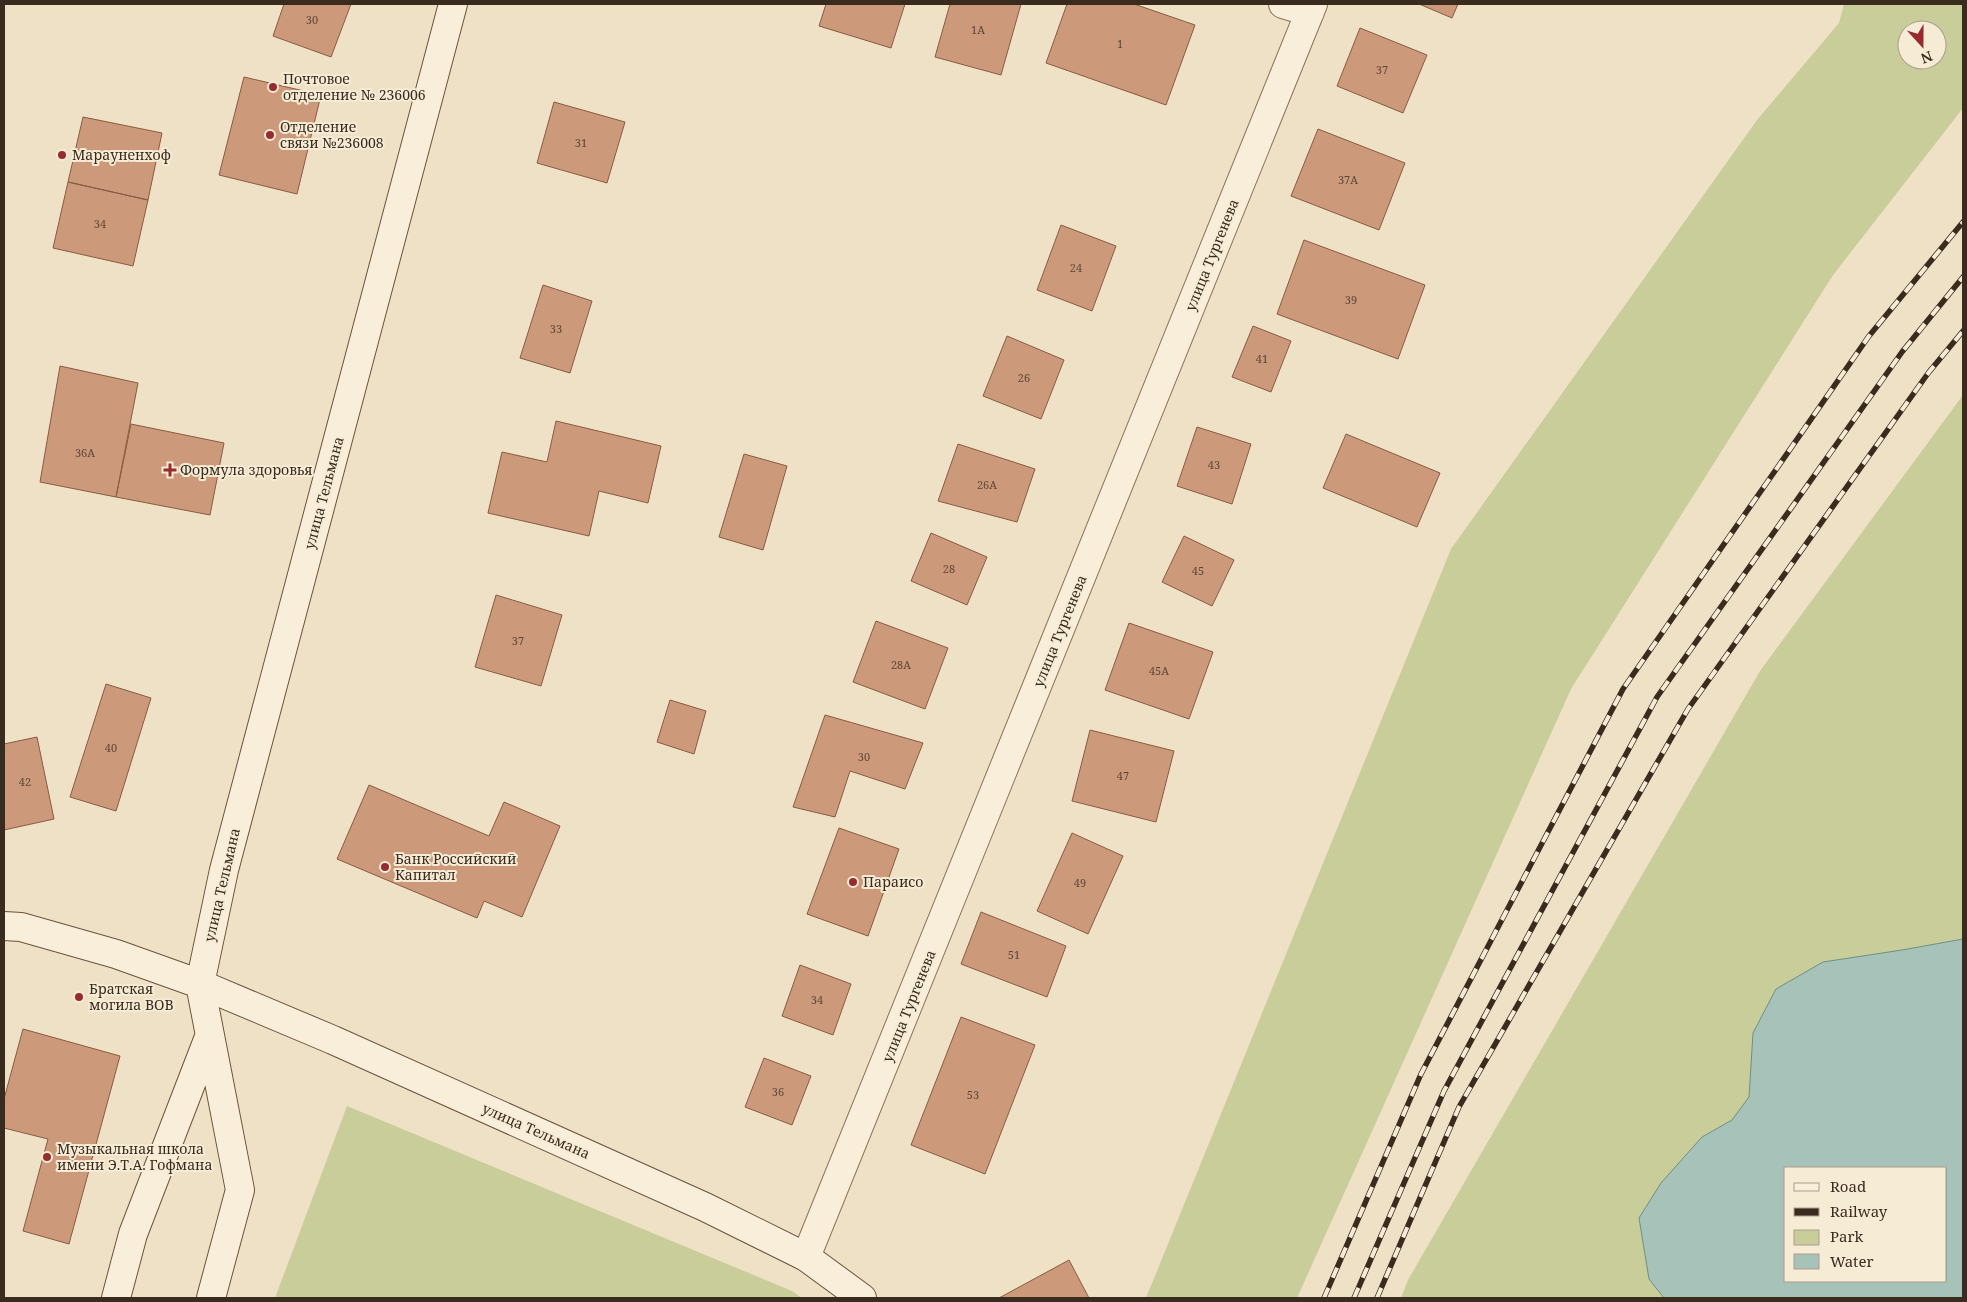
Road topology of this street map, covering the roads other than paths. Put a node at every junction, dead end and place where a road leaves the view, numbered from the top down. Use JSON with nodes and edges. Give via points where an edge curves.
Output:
{"nodes":[{"id":1,"x":453,"y":4,"type":"edge"},
{"id":2,"x":1283,"y":4,"type":"edge"},
{"id":3,"x":1312,"y":8,"type":"edge"},
{"id":4,"x":4,"y":926,"type":"edge"},
{"id":5,"x":200,"y":984,"type":"junction"},
{"id":6,"x":210,"y":1037,"type":"junction"},
{"id":7,"x":806,"y":1258,"type":"junction"},
{"id":8,"x":116,"y":1298,"type":"edge"},
{"id":9,"x":211,"y":1298,"type":"edge"},
{"id":10,"x":862,"y":1298,"type":"edge"}],
"edges":[{"from":1,"to":5,"type":"street","name":"улица Тельмана","via":[[224,870]]},
{"from":2,"to":3,"type":"street"},
{"from":3,"to":7,"type":"street","name":"улица Тургенева"},
{"from":4,"to":5,"type":"street","name":"улица Тельмана","via":[[21,927],[116,954]]},
{"from":5,"to":6,"type":"street","name":"улица Тельмана"},
{"from":5,"to":7,"type":"street","name":"улица Тельмана","via":[[333,1040],[704,1207]]},
{"from":6,"to":8,"type":"street","via":[[133,1234]]},
{"from":6,"to":9,"type":"street","name":"улица Тельмана","via":[[240,1190]]},
{"from":7,"to":10,"type":"street","name":"улица Тельмана"}]}
